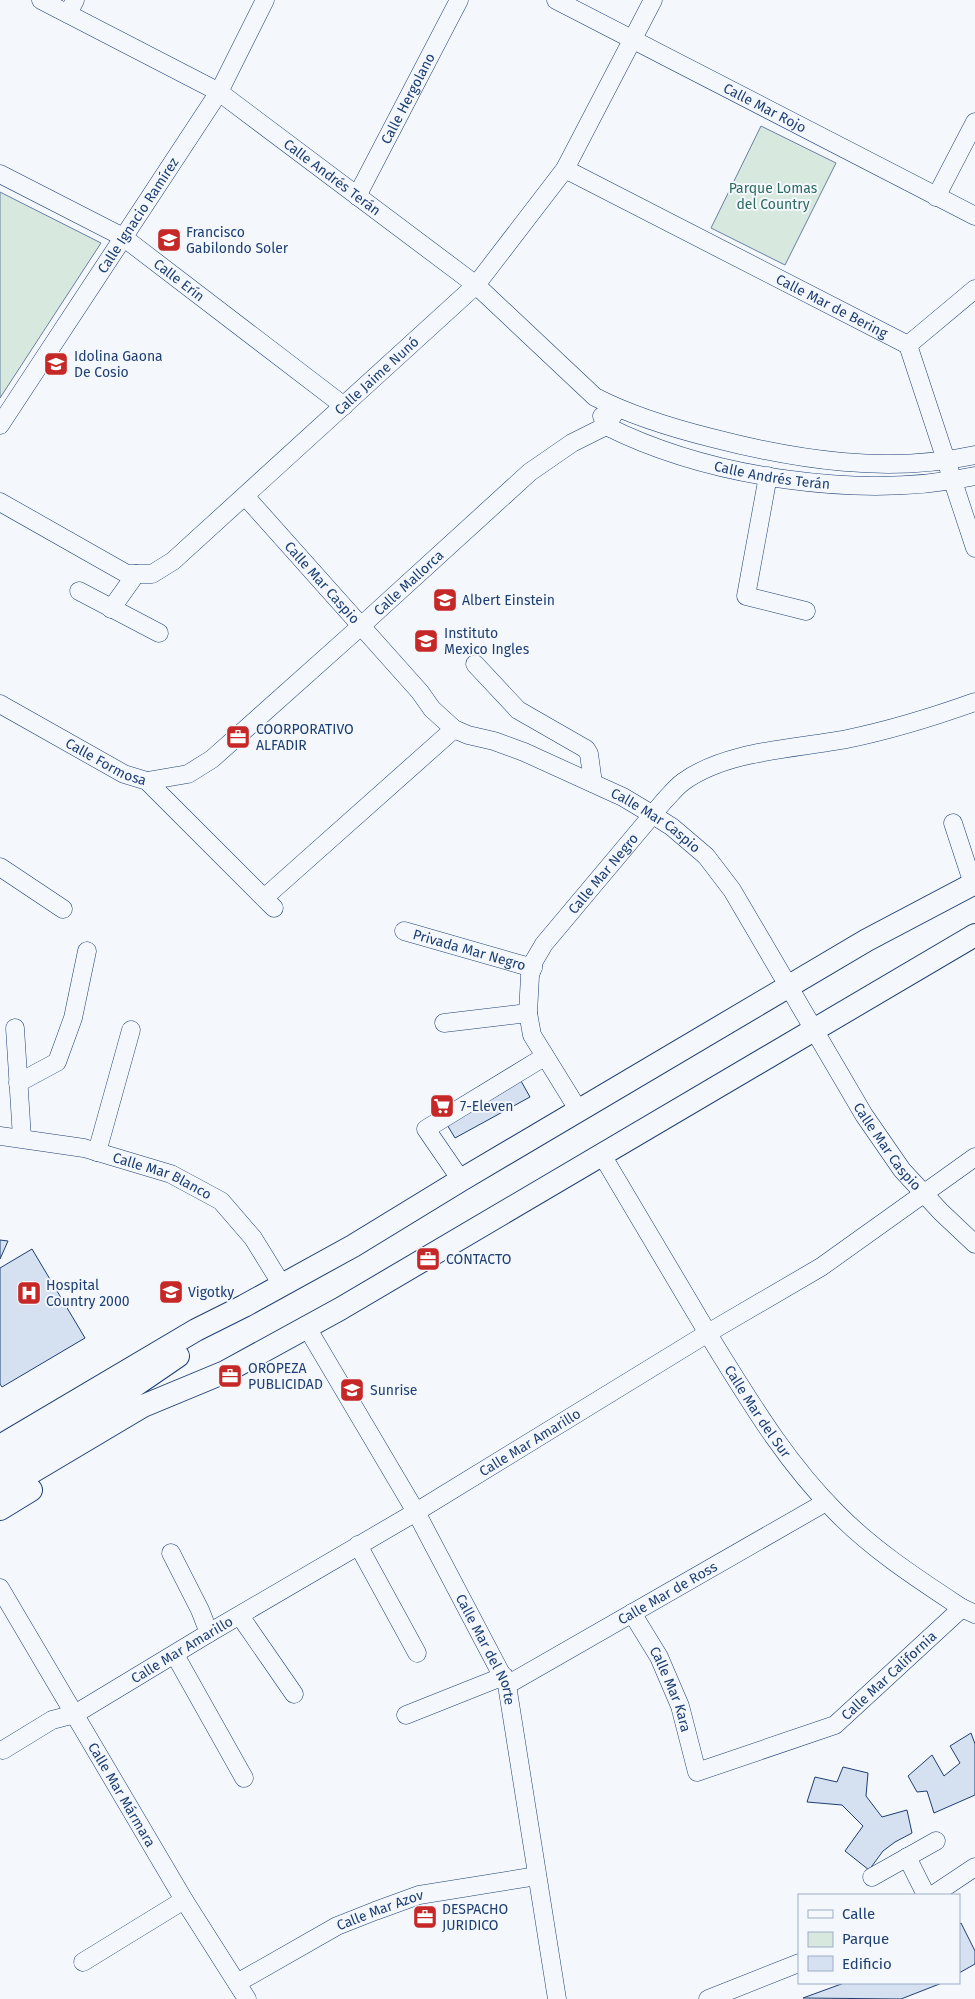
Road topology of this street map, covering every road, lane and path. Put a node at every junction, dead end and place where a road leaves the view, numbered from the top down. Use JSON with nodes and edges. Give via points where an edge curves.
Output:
{"nodes":[{"id":1,"x":41,"y":0,"type":"edge"},
{"id":2,"x":265,"y":0,"type":"edge"},
{"id":3,"x":458,"y":0,"type":"edge"},
{"id":4,"x":556,"y":0,"type":"edge"},
{"id":5,"x":653,"y":0,"type":"edge"},
{"id":6,"x":72,"y":7,"type":"edge"},
{"id":7,"x":632,"y":39,"type":"junction"},
{"id":8,"x":219,"y":92,"type":"junction"},
{"id":9,"x":975,"y":122,"type":"edge"},
{"id":10,"x":565,"y":169,"type":"junction"},
{"id":11,"x":0,"y":174,"type":"edge"},
{"id":12,"x":357,"y":196,"type":"junction"},
{"id":13,"x":936,"y":197,"type":"junction"},
{"id":14,"x":975,"y":216,"type":"edge"},
{"id":15,"x":124,"y":237,"type":"junction"},
{"id":16,"x":476,"y":285,"type":"junction"},
{"id":17,"x":975,"y":289,"type":"edge"},
{"id":18,"x":908,"y":345,"type":"junction"},
{"id":19,"x":594,"y":398,"type":"junction"},
{"id":20,"x":344,"y":406,"type":"junction"},
{"id":21,"x":617,"y":409,"type":"junction"},
{"id":22,"x":0,"y":425,"type":"edge"},
{"id":23,"x":606,"y":426,"type":"junction"},
{"id":24,"x":975,"y":455,"type":"edge"},
{"id":25,"x":946,"y":459,"type":"junction"},
{"id":26,"x":768,"y":476,"type":"junction"},
{"id":27,"x":975,"y":476,"type":"edge"},
{"id":28,"x":952,"y":480,"type":"junction"},
{"id":29,"x":245,"y":496,"type":"junction"},
{"id":30,"x":0,"y":502,"type":"edge"},
{"id":31,"x":975,"y":548,"type":"edge"},
{"id":32,"x":136,"y":574,"type":"junction"},
{"id":33,"x":78,"y":591,"type":"dead end"},
{"id":34,"x":111,"y":609,"type":"junction"},
{"id":35,"x":806,"y":611,"type":"dead end"},
{"id":36,"x":361,"y":626,"type":"junction"},
{"id":37,"x":159,"y":633,"type":"dead end"},
{"id":38,"x":475,"y":664,"type":"dead end"},
{"id":39,"x":975,"y":702,"type":"edge"},
{"id":40,"x":0,"y":704,"type":"edge"},
{"id":41,"x":454,"y":729,"type":"junction"},
{"id":42,"x":147,"y":782,"type":"junction"},
{"id":43,"x":592,"y":783,"type":"junction"},
{"id":44,"x":653,"y":815,"type":"junction"},
{"id":45,"x":953,"y":823,"type":"dead end"},
{"id":46,"x":0,"y":866,"type":"edge"},
{"id":47,"x":974,"y":884,"type":"edge"},
{"id":48,"x":63,"y":909,"type":"dead end"},
{"id":49,"x":404,"y":931,"type":"dead end"},
{"id":50,"x":975,"y":935,"type":"edge"},
{"id":51,"x":87,"y":952,"type":"dead end"},
{"id":52,"x":533,"y":968,"type":"junction"},
{"id":53,"x":789,"y":985,"type":"junction"},
{"id":54,"x":528,"y":1013,"type":"junction"},
{"id":55,"x":444,"y":1023,"type":"dead end"},
{"id":56,"x":14,"y":1028,"type":"dead end"},
{"id":57,"x":131,"y":1030,"type":"dead end"},
{"id":58,"x":813,"y":1030,"type":"junction"},
{"id":59,"x":544,"y":1057,"type":"junction"},
{"id":60,"x":18,"y":1083,"type":"junction"},
{"id":61,"x":579,"y":1111,"type":"junction"},
{"id":62,"x":0,"y":1136,"type":"edge"},
{"id":63,"x":22,"y":1138,"type":"junction"},
{"id":64,"x":98,"y":1152,"type":"junction"},
{"id":65,"x":602,"y":1155,"type":"junction"},
{"id":66,"x":975,"y":1157,"type":"edge"},
{"id":67,"x":461,"y":1180,"type":"junction"},
{"id":68,"x":924,"y":1194,"type":"junction"},
{"id":69,"x":975,"y":1244,"type":"edge"},
{"id":70,"x":282,"y":1284,"type":"junction"},
{"id":71,"x":244,"y":1306,"type":"junction"},
{"id":72,"x":340,"y":1309,"type":"junction"},
{"id":73,"x":708,"y":1333,"type":"junction"},
{"id":74,"x":312,"y":1336,"type":"junction"},
{"id":75,"x":0,"y":1446,"type":"edge"},
{"id":76,"x":0,"y":1470,"type":"edge"},
{"id":77,"x":0,"y":1491,"type":"edge"},
{"id":78,"x":826,"y":1502,"type":"junction"},
{"id":79,"x":0,"y":1509,"type":"edge"},
{"id":80,"x":416,"y":1512,"type":"junction"},
{"id":81,"x":358,"y":1545,"type":"junction"},
{"id":82,"x":171,"y":1553,"type":"dead end"},
{"id":83,"x":0,"y":1588,"type":"edge"},
{"id":84,"x":968,"y":1611,"type":"edge"},
{"id":85,"x":632,"y":1613,"type":"junction"},
{"id":86,"x":240,"y":1616,"type":"junction"},
{"id":87,"x":209,"y":1633,"type":"junction"},
{"id":88,"x":417,"y":1653,"type":"dead end"},
{"id":89,"x":176,"y":1655,"type":"junction"},
{"id":90,"x":506,"y":1680,"type":"junction"},
{"id":91,"x":294,"y":1694,"type":"dead end"},
{"id":92,"x":75,"y":1714,"type":"junction"},
{"id":93,"x":406,"y":1715,"type":"dead end"},
{"id":94,"x":3,"y":1750,"type":"dead end"},
{"id":95,"x":697,"y":1772,"type":"joint"},
{"id":96,"x":244,"y":1778,"type":"dead end"},
{"id":97,"x":936,"y":1841,"type":"dead end"},
{"id":98,"x":907,"y":1857,"type":"junction"},
{"id":99,"x":975,"y":1867,"type":"edge"},
{"id":100,"x":538,"y":1876,"type":"junction"},
{"id":101,"x":872,"y":1877,"type":"dead end"},
{"id":102,"x":926,"y":1894,"type":"edge"},
{"id":103,"x":934,"y":1894,"type":"edge"},
{"id":104,"x":184,"y":1900,"type":"junction"},
{"id":105,"x":83,"y":1962,"type":"dead end"},
{"id":106,"x":798,"y":1963,"type":"edge"},
{"id":107,"x":237,"y":1983,"type":"junction"},
{"id":108,"x":247,"y":1999,"type":"edge"},
{"id":109,"x":557,"y":1999,"type":"edge"},
{"id":110,"x":708,"y":1999,"type":"edge"}],
"edges":[{"from":1,"to":6,"type":"street","name":"Calle Andrés Terán"},
{"from":2,"to":8,"type":"street","name":"Calle Ignacio Ramírez"},
{"from":3,"to":12,"type":"street","name":"Calle Hergolano"},
{"from":4,"to":7,"type":"street","name":"Calle Mar Rojo"},
{"from":5,"to":7,"type":"street","name":"Calle Jaime Nunó"},
{"from":6,"to":8,"type":"street","name":"Calle Andrés Terán"},
{"from":7,"to":10,"type":"street","name":"Calle Jaime Nunó"},
{"from":7,"to":13,"type":"street","name":"Calle Mar Rojo"},
{"from":8,"to":12,"type":"street","name":"Calle Andrés Terán"},
{"from":8,"to":15,"type":"street","name":"Calle Ignacio Ramírez"},
{"from":9,"to":13,"type":"street"},
{"from":10,"to":16,"type":"street","name":"Calle Jaime Nunó"},
{"from":10,"to":18,"type":"street","name":"Calle Mar de Bering"},
{"from":11,"to":15,"type":"street","name":"Calle Erín"},
{"from":12,"to":16,"type":"street","name":"Calle Andrés Terán"},
{"from":13,"to":14,"type":"street","name":"Calle Mar Rojo"},
{"from":15,"to":20,"type":"street","name":"Calle Erín"},
{"from":15,"to":22,"type":"street","name":"Calle Ignacio Ramírez"},
{"from":16,"to":19,"type":"street","name":"Calle Andrés Terán"},
{"from":16,"to":20,"type":"street","name":"Calle Jaime Nunó"},
{"from":17,"to":18,"type":"street"},
{"from":18,"to":25,"type":"street"},
{"from":19,"to":21,"type":"street","name":"Calle Andrés Terán"},
{"from":19,"to":23,"type":"street","name":"Calle Andrés Terán"},
{"from":20,"to":29,"type":"street","name":"Calle Jaime Nunó"},
{"from":21,"to":23,"type":"street"},
{"from":21,"to":25,"type":"street","name":"Calle Andrés Terán","via":[[642,419],[766,452],[835,462],[900,464]]},
{"from":23,"to":26,"type":"street","name":"Calle Andrés Terán","via":[[667,452]]},
{"from":23,"to":36,"type":"street","name":"Calle Mallorca","via":[[572,443],[530,472]]},
{"from":24,"to":25,"type":"street","name":"Calle Andrés Terán"},
{"from":25,"to":28,"type":"street"},
{"from":26,"to":28,"type":"street","name":"Calle Andrés Terán","via":[[837,484],[886,485]]},
{"from":26,"to":35,"type":"street","via":[[746,596]]},
{"from":27,"to":28,"type":"street","name":"Calle Andrés Terán"},
{"from":28,"to":31,"type":"street"},
{"from":29,"to":32,"type":"street","name":"Calle Jaime Nunó","via":[[173,561],[152,574]]},
{"from":29,"to":36,"type":"street","name":"Calle Mar Caspio"},
{"from":30,"to":32,"type":"street","name":"Calle Jaime Nunó","via":[[107,564],[127,574]]},
{"from":32,"to":34,"type":"street"},
{"from":33,"to":34,"type":"street"},
{"from":34,"to":37,"type":"street"},
{"from":36,"to":41,"type":"street","name":"Calle Mar Caspio","via":[[432,709]]},
{"from":36,"to":42,"type":"street","name":"Calle Mallorca","via":[[212,758],[188,774]]},
{"from":38,"to":43,"type":"street","via":[[518,710],[586,749]]},
{"from":39,"to":44,"type":"street","name":"Calle Mar Negro","via":[[910,724],[734,759],[708,768],[683,782]]},
{"from":40,"to":42,"type":"street","name":"Calle Formosa","via":[[124,774]]},
{"from":41,"to":42,"type":"street","name":"Calle Formosa","via":[[269,903]]},
{"from":41,"to":43,"type":"street","name":"Calle Mar Caspio","via":[[516,749]]},
{"from":43,"to":44,"type":"street","name":"Calle Mar Caspio"},
{"from":44,"to":52,"type":"street","name":"Calle Mar Negro","via":[[544,944]]},
{"from":44,"to":53,"type":"street","name":"Calle Mar Caspio","via":[[706,856],[732,890]]},
{"from":45,"to":47,"type":"street"},
{"from":46,"to":48,"type":"street"},
{"from":47,"to":53,"type":"main road"},
{"from":49,"to":52,"type":"street","name":"Privada Mar Negro"},
{"from":50,"to":58,"type":"main road"},
{"from":51,"to":60,"type":"street","via":[[73,1018],[57,1062]]},
{"from":52,"to":54,"type":"street","name":"Calle Mar Negro"},
{"from":53,"to":58,"type":"street","name":"Calle Mar Caspio"},
{"from":53,"to":61,"type":"main road"},
{"from":54,"to":55,"type":"street"},
{"from":54,"to":59,"type":"street","name":"Calle Mar Negro","via":[[532,1035]]},
{"from":56,"to":60,"type":"street"},
{"from":57,"to":64,"type":"street"},
{"from":58,"to":65,"type":"main road"},
{"from":58,"to":68,"type":"street","name":"Calle Mar Caspio","via":[[864,1115],[902,1170]]},
{"from":59,"to":61,"type":"street","name":"Calle Mar Negro"},
{"from":59,"to":67,"type":"street","via":[[426,1129]]},
{"from":60,"to":63,"type":"street"},
{"from":61,"to":67,"type":"main road"},
{"from":62,"to":63,"type":"street","name":"Calle Mar Blanco"},
{"from":63,"to":64,"type":"street","name":"Calle Mar Blanco"},
{"from":64,"to":70,"type":"street","name":"Calle Mar Blanco","via":[[171,1174],[221,1201],[253,1238]]},
{"from":65,"to":72,"type":"main road"},
{"from":65,"to":73,"type":"street","name":"Calle Mar del Sur"},
{"from":66,"to":68,"type":"street","name":"Calle Mar Amarillo"},
{"from":67,"to":70,"type":"main road","via":[[353,1246]]},
{"from":68,"to":69,"type":"street","name":"Calle Mar Caspio"},
{"from":68,"to":73,"type":"street","name":"Calle Mar Amarillo","via":[[821,1267]]},
{"from":70,"to":71,"type":"main road"},
{"from":71,"to":75,"type":"main road","via":[[196,1330]]},
{"from":71,"to":76,"type":"main road","via":[[164,1367]]},
{"from":72,"to":74,"type":"main road","via":[[332,1323]]},
{"from":72,"to":77,"type":"main road","via":[[225,1372],[143,1406]]},
{"from":73,"to":78,"type":"street","name":"Calle Mar del Sur","via":[[776,1441]]},
{"from":73,"to":80,"type":"street","name":"Calle Mar Amarillo"},
{"from":74,"to":79,"type":"main road","via":[[151,1417]]},
{"from":74,"to":80,"type":"street","name":"Calle Mar del Norte"},
{"from":78,"to":84,"type":"street","name":"Calle Mar del Sur","via":[[890,1558]]},
{"from":78,"to":85,"type":"street","name":"Calle Mar de Ross"},
{"from":80,"to":81,"type":"street","name":"Calle Mar Amarillo"},
{"from":80,"to":90,"type":"street","name":"Calle Mar del Norte"},
{"from":81,"to":86,"type":"street","name":"Calle Mar Amarillo"},
{"from":81,"to":88,"type":"street"},
{"from":82,"to":87,"type":"street"},
{"from":83,"to":92,"type":"street","name":"Calle Mar Mármara"},
{"from":84,"to":95,"type":"street","name":"Calle Mar California","via":[[835,1725]]},
{"from":85,"to":90,"type":"street","name":"Calle Mar de Ross"},
{"from":85,"to":95,"type":"street","name":"Calle Mar Kara","via":[[659,1657],[680,1706]]},
{"from":86,"to":87,"type":"street","name":"Calle Mar Amarillo"},
{"from":86,"to":91,"type":"street"},
{"from":87,"to":89,"type":"street","name":"Calle Mar Amarillo"},
{"from":89,"to":92,"type":"street","name":"Calle Mar Amarillo"},
{"from":89,"to":96,"type":"street"},
{"from":90,"to":93,"type":"street","name":"Calle Mar de Ross"},
{"from":90,"to":100,"type":"street","name":"Calle Mar del Norte"},
{"from":92,"to":94,"type":"street","name":"Calle Mar Amarillo","via":[[52,1720]]},
{"from":92,"to":104,"type":"street","name":"Calle Mar Mármara"},
{"from":97,"to":98,"type":"street"},
{"from":98,"to":101,"type":"street"},
{"from":98,"to":102,"type":"street"},
{"from":99,"to":103,"type":"street"},
{"from":100,"to":107,"type":"street","name":"Calle Mar Azov","via":[[419,1895],[338,1926]]},
{"from":100,"to":109,"type":"street","name":"Calle Mar del Norte"},
{"from":104,"to":105,"type":"street"},
{"from":104,"to":107,"type":"street","name":"Calle Mar Mármara"},
{"from":106,"to":110,"type":"street"},
{"from":107,"to":108,"type":"street","name":"Calle Mar Mármara"}]}
